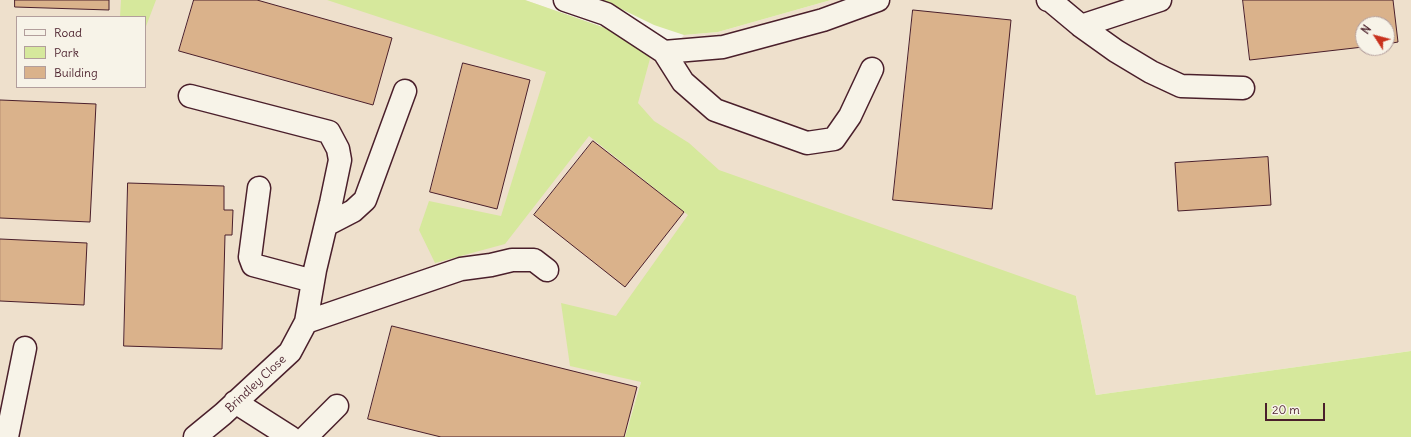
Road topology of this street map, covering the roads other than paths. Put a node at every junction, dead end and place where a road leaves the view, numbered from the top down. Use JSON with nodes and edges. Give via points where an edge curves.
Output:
{"nodes":[{"id":1,"x":565,"y":0,"type":"edge"},
{"id":2,"x":878,"y":0,"type":"edge"},
{"id":3,"x":1048,"y":0,"type":"edge"},
{"id":4,"x":1160,"y":0,"type":"edge"},
{"id":5,"x":1081,"y":26,"type":"junction"},
{"id":6,"x":664,"y":52,"type":"junction"},
{"id":7,"x":872,"y":69,"type":"dead end"},
{"id":8,"x":1243,"y":88,"type":"dead end"},
{"id":9,"x":405,"y":91,"type":"dead end"},
{"id":10,"x":190,"y":96,"type":"dead end"},
{"id":11,"x":259,"y":188,"type":"dead end"},
{"id":12,"x":326,"y":225,"type":"junction"},
{"id":13,"x":547,"y":270,"type":"dead end"},
{"id":14,"x":314,"y":276,"type":"junction"},
{"id":15,"x":306,"y":322,"type":"junction"},
{"id":16,"x":25,"y":348,"type":"dead end"},
{"id":17,"x":235,"y":402,"type":"junction"},
{"id":18,"x":336,"y":406,"type":"dead end"},
{"id":19,"x":7,"y":437,"type":"edge"},
{"id":20,"x":195,"y":437,"type":"edge"},
{"id":21,"x":290,"y":437,"type":"edge"},
{"id":22,"x":306,"y":437,"type":"edge"}],
"edges":[{"from":1,"to":6,"type":"street","via":[[606,14]]},
{"from":2,"to":6,"type":"street","via":[[823,20],[723,47]]},
{"from":3,"to":5,"type":"street"},
{"from":4,"to":5,"type":"street"},
{"from":5,"to":8,"type":"street","via":[[1151,72],[1182,86]]},
{"from":6,"to":7,"type":"street","via":[[683,82],[715,110],[807,143],[834,139],[850,116]]},
{"from":9,"to":12,"type":"street","via":[[365,200],[353,211]]},
{"from":10,"to":12,"type":"street","name":"Brindley Close","via":[[329,132],[338,149],[340,160]]},
{"from":11,"to":14,"type":"street","via":[[250,257],[253,265]]},
{"from":12,"to":14,"type":"street","name":"Brindley Close"},
{"from":13,"to":15,"type":"street","via":[[534,260],[512,260],[491,266],[461,269]]},
{"from":14,"to":15,"type":"street","name":"Brindley Close"},
{"from":15,"to":17,"type":"street","name":"Brindley Close","via":[[290,352]]},
{"from":16,"to":19,"type":"street"},
{"from":17,"to":20,"type":"street","name":"Brindley Close"},
{"from":17,"to":21,"type":"street"},
{"from":18,"to":22,"type":"street"}]}
